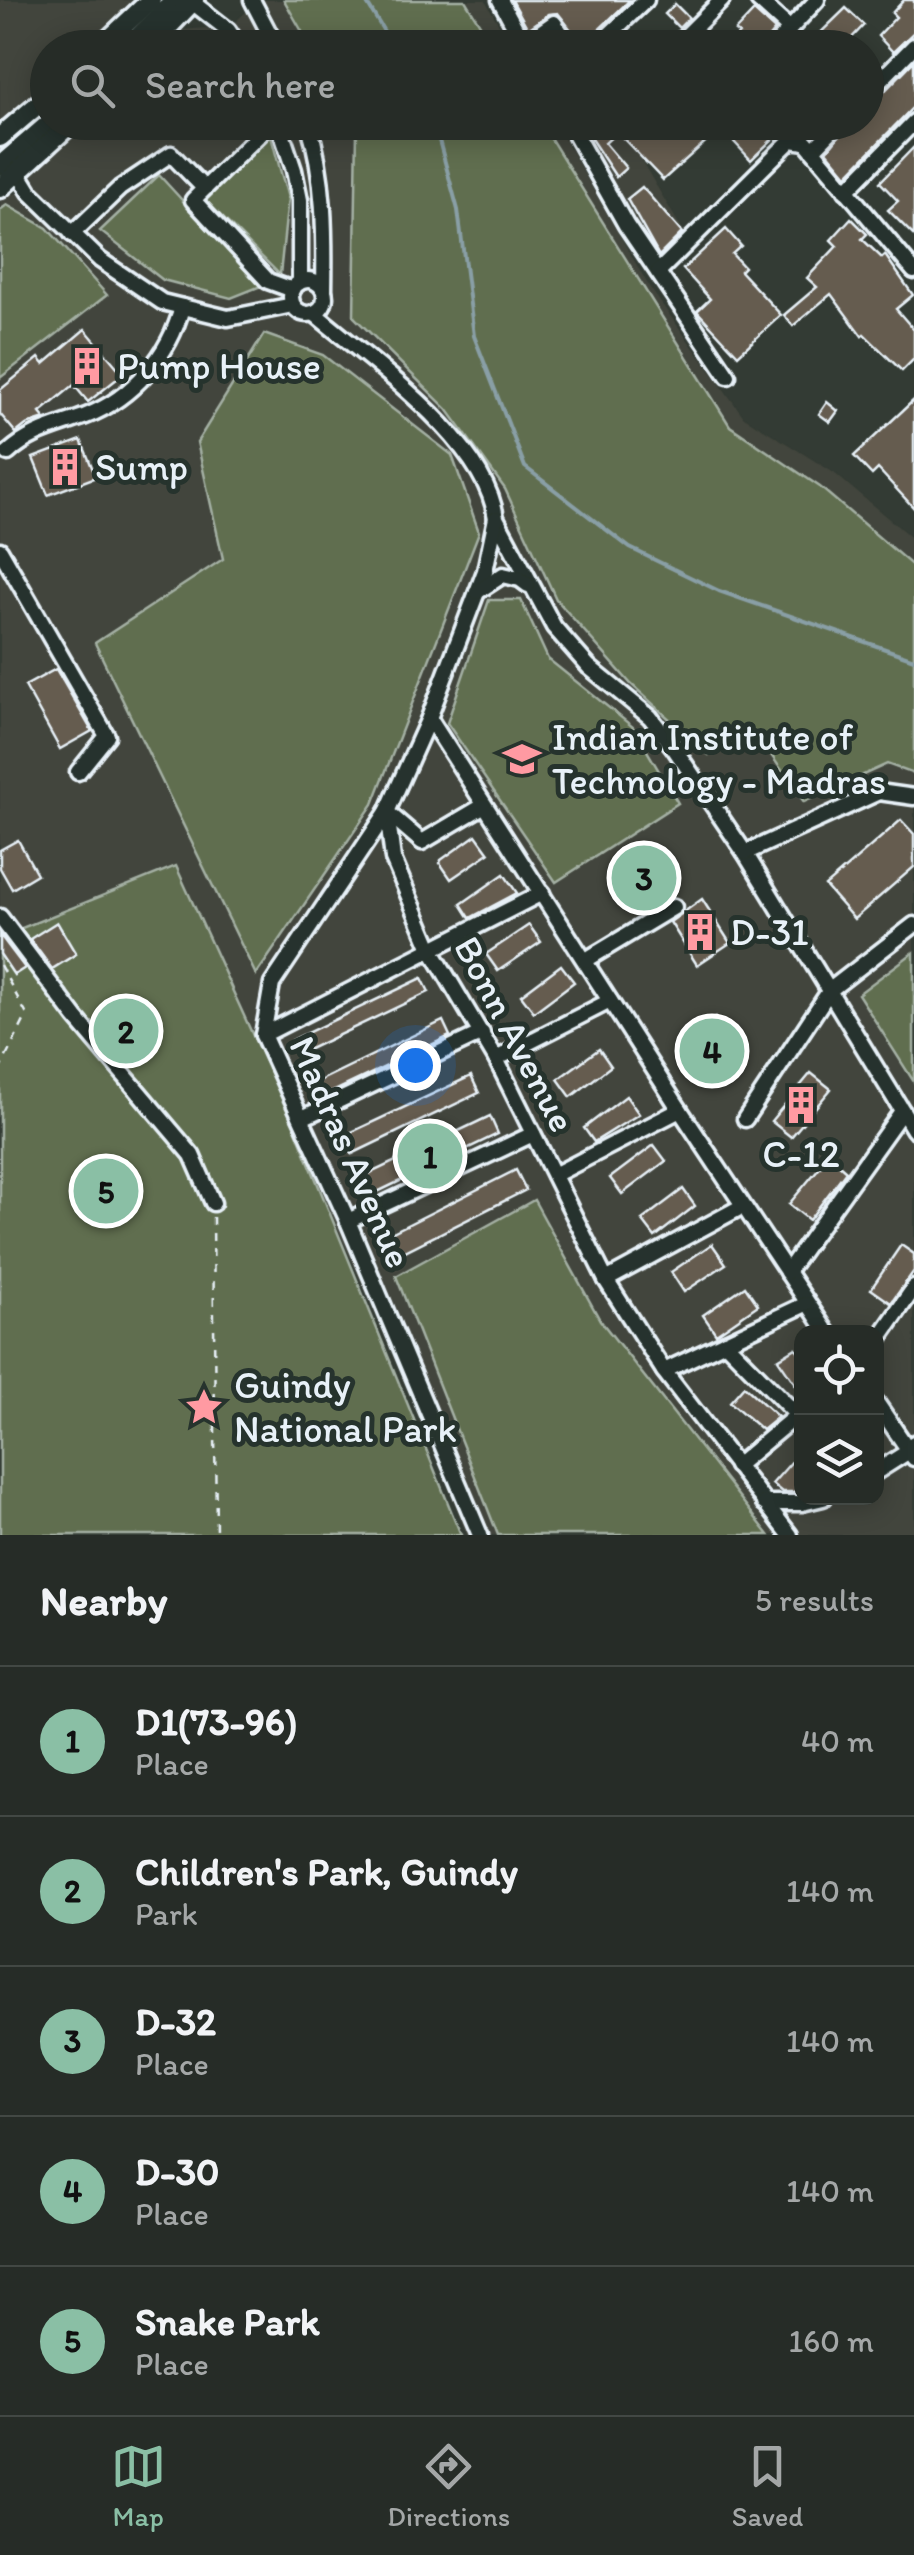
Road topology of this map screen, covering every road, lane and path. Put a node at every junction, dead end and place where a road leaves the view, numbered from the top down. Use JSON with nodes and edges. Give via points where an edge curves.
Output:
{"nodes":[{"id":1,"x":151,"y":0,"type":"edge"},
{"id":2,"x":252,"y":0,"type":"edge"},
{"id":3,"x":500,"y":0,"type":"edge"},
{"id":4,"x":646,"y":0,"type":"edge"},
{"id":5,"x":722,"y":0,"type":"edge"},
{"id":6,"x":758,"y":0,"type":"edge"},
{"id":7,"x":817,"y":0,"type":"edge"},
{"id":8,"x":187,"y":1,"type":"edge"},
{"id":9,"x":790,"y":29,"type":"joint"},
{"id":10,"x":119,"y":30,"type":"edge"},
{"id":11,"x":150,"y":30,"type":"edge"},
{"id":12,"x":163,"y":30,"type":"edge"},
{"id":13,"x":228,"y":30,"type":"edge"},
{"id":14,"x":268,"y":30,"type":"edge"},
{"id":15,"x":517,"y":30,"type":"edge"},
{"id":16,"x":615,"y":30,"type":"edge"},
{"id":17,"x":692,"y":30,"type":"edge"},
{"id":18,"x":914,"y":46,"type":"edge"},
{"id":19,"x":884,"y":77,"type":"edge"},
{"id":20,"x":30,"y":111,"type":"edge"},
{"id":21,"x":914,"y":122,"type":"edge"},
{"id":22,"x":0,"y":137,"type":"edge"},
{"id":23,"x":30,"y":140,"type":"edge"},
{"id":24,"x":54,"y":140,"type":"edge"},
{"id":25,"x":256,"y":140,"type":"edge"},
{"id":26,"x":281,"y":140,"type":"edge"},
{"id":27,"x":314,"y":140,"type":"edge"},
{"id":28,"x":581,"y":140,"type":"edge"},
{"id":29,"x":795,"y":140,"type":"joint"},
{"id":30,"x":823,"y":140,"type":"edge"},
{"id":31,"x":813,"y":150,"type":"junction"},
{"id":32,"x":0,"y":166,"type":"edge"},
{"id":33,"x":19,"y":174,"type":"junction"},
{"id":34,"x":0,"y":188,"type":"edge"},
{"id":35,"x":204,"y":188,"type":"junction"},
{"id":36,"x":846,"y":191,"type":"junction"},
{"id":37,"x":72,"y":234,"type":"junction"},
{"id":38,"x":914,"y":271,"type":"edge"},
{"id":39,"x":658,"y":272,"type":"junction"},
{"id":40,"x":324,"y":291,"type":"junction"},
{"id":41,"x":295,"y":292,"type":"junction"},
{"id":42,"x":182,"y":307,"type":"junction"},
{"id":43,"x":314,"y":313,"type":"junction"},
{"id":44,"x":728,"y":376,"type":"dead end"},
{"id":45,"x":8,"y":453,"type":"dead end"},
{"id":46,"x":496,"y":518,"type":"junction"},
{"id":47,"x":0,"y":550,"type":"edge"},
{"id":48,"x":534,"y":590,"type":"junction"},
{"id":49,"x":477,"y":592,"type":"junction"},
{"id":50,"x":429,"y":718,"type":"junction"},
{"id":51,"x":78,"y":772,"type":"dead end"},
{"id":52,"x":914,"y":797,"type":"edge"},
{"id":53,"x":484,"y":806,"type":"junction"},
{"id":54,"x":388,"y":812,"type":"junction"},
{"id":55,"x":745,"y":852,"type":"junction"},
{"id":56,"x":542,"y":893,"type":"junction"},
{"id":57,"x":674,"y":907,"type":"dead end"},
{"id":58,"x":0,"y":918,"type":"edge"},
{"id":59,"x":914,"y":925,"type":"edge"},
{"id":60,"x":432,"y":950,"type":"junction"},
{"id":61,"x":586,"y":960,"type":"junction"},
{"id":62,"x":0,"y":965,"type":"edge"},
{"id":63,"x":830,"y":990,"type":"junction"},
{"id":64,"x":610,"y":1001,"type":"junction"},
{"id":65,"x":482,"y":1032,"type":"junction"},
{"id":66,"x":263,"y":1034,"type":"junction"},
{"id":67,"x":496,"y":1059,"type":"junction"},
{"id":68,"x":0,"y":1069,"type":"edge"},
{"id":69,"x":680,"y":1110,"type":"junction"},
{"id":70,"x":902,"y":1111,"type":"junction"},
{"id":71,"x":302,"y":1118,"type":"junction"},
{"id":72,"x":745,"y":1119,"type":"dead end"},
{"id":73,"x":914,"y":1130,"type":"edge"},
{"id":74,"x":533,"y":1134,"type":"junction"},
{"id":75,"x":554,"y":1175,"type":"junction"},
{"id":76,"x":213,"y":1203,"type":"joint"},
{"id":77,"x":744,"y":1206,"type":"junction"},
{"id":78,"x":348,"y":1221,"type":"junction"},
{"id":79,"x":786,"y":1272,"type":"junction"},
{"id":80,"x":606,"y":1280,"type":"junction"},
{"id":81,"x":914,"y":1288,"type":"edge"},
{"id":82,"x":806,"y":1304,"type":"junction"},
{"id":83,"x":822,"y":1325,"type":"edge"},
{"id":84,"x":884,"y":1331,"type":"edge"},
{"id":85,"x":725,"y":1342,"type":"junction"},
{"id":86,"x":664,"y":1371,"type":"junction"},
{"id":87,"x":884,"y":1413,"type":"edge"},
{"id":88,"x":912,"y":1450,"type":"edge"},
{"id":89,"x":736,"y":1466,"type":"junction"},
{"id":90,"x":884,"y":1467,"type":"edge"},
{"id":91,"x":764,"y":1503,"type":"junction"},
{"id":92,"x":794,"y":1503,"type":"edge"},
{"id":93,"x":216,"y":1535,"type":"edge"},
{"id":94,"x":480,"y":1535,"type":"edge"},
{"id":95,"x":790,"y":1535,"type":"edge"}],
"edges":[{"from":1,"to":10,"type":"main road"},
{"from":2,"to":14,"type":"street"},
{"from":3,"to":15,"type":"street"},
{"from":4,"to":16,"type":"street"},
{"from":5,"to":17,"type":"street"},
{"from":6,"to":9,"type":"street"},
{"from":7,"to":9,"type":"street"},
{"from":8,"to":11,"type":"main road"},
{"from":8,"to":12,"type":"main road"},
{"from":8,"to":13,"type":"street"},
{"from":18,"to":19,"type":"street"},
{"from":20,"to":22,"type":"main road"},
{"from":21,"to":36,"type":"street"},
{"from":23,"to":32,"type":"main road"},
{"from":24,"to":33,"type":"main road"},
{"from":25,"to":35,"type":"street"},
{"from":26,"to":41,"type":"street","via":[[300,200]]},
{"from":27,"to":40,"type":"street","via":[[324,215]]},
{"from":28,"to":39,"type":"street"},
{"from":29,"to":31,"type":"street"},
{"from":29,"to":39,"type":"street"},
{"from":30,"to":31,"type":"street"},
{"from":31,"to":36,"type":"street"},
{"from":33,"to":34,"type":"main road"},
{"from":33,"to":37,"type":"street"},
{"from":35,"to":37,"type":"street","via":[[171,154],[120,188]]},
{"from":35,"to":41,"type":"street","via":[[193,200],[268,281]]},
{"from":36,"to":38,"type":"street"},
{"from":37,"to":42,"type":"street","via":[[162,302]]},
{"from":39,"to":44,"type":"street"},
{"from":40,"to":41,"type":"street","via":[[311,280]]},
{"from":40,"to":43,"type":"street"},
{"from":41,"to":42,"type":"street","via":[[228,318]]},
{"from":41,"to":43,"type":"street","via":[[300,312]]},
{"from":42,"to":45,"type":"street","via":[[162,356],[131,387],[103,409],[40,430]]},
{"from":43,"to":46,"type":"street","via":[[468,454]]},
{"from":46,"to":48,"type":"street"},
{"from":46,"to":49,"type":"street"},
{"from":47,"to":51,"type":"street","via":[[107,736]]},
{"from":48,"to":49,"type":"street","via":[[508,575]]},
{"from":48,"to":55,"type":"street","via":[[588,667],[650,717]]},
{"from":49,"to":50,"type":"street"},
{"from":50,"to":53,"type":"street"},
{"from":50,"to":54,"type":"street"},
{"from":52,"to":55,"type":"street","via":[[878,792]]},
{"from":53,"to":54,"type":"street","via":[[422,842]]},
{"from":53,"to":56,"type":"street"},
{"from":54,"to":60,"type":"street","name":"Bonn Avenue","via":[[393,859]]},
{"from":54,"to":66,"type":"street","name":"Madras Avenue","via":[[272,984]]},
{"from":55,"to":63,"type":"street"},
{"from":56,"to":60,"type":"street"},
{"from":56,"to":61,"type":"street"},
{"from":57,"to":61,"type":"street"},
{"from":58,"to":76,"type":"street","via":[[192,1154]]},
{"from":59,"to":63,"type":"street"},
{"from":60,"to":65,"type":"street","name":"Bonn Avenue"},
{"from":60,"to":66,"type":"street"},
{"from":61,"to":64,"type":"street"},
{"from":62,"to":68,"type":"path","via":[[27,1016]]},
{"from":63,"to":70,"type":"street"},
{"from":63,"to":72,"type":"street"},
{"from":64,"to":67,"type":"street"},
{"from":64,"to":69,"type":"street"},
{"from":65,"to":67,"type":"street","name":"Bonn Avenue"},
{"from":65,"to":71,"type":"street"},
{"from":66,"to":71,"type":"street","name":"Madras Avenue"},
{"from":67,"to":74,"type":"street","name":"Bonn Avenue"},
{"from":69,"to":75,"type":"street"},
{"from":69,"to":77,"type":"street"},
{"from":70,"to":73,"type":"street"},
{"from":70,"to":79,"type":"street"},
{"from":71,"to":78,"type":"street","name":"Madras Avenue"},
{"from":74,"to":75,"type":"street","name":"Bonn Avenue"},
{"from":74,"to":78,"type":"street"},
{"from":75,"to":80,"type":"street","name":"Bonn Avenue"},
{"from":76,"to":93,"type":"path"},
{"from":77,"to":79,"type":"street"},
{"from":77,"to":80,"type":"street"},
{"from":78,"to":94,"type":"street","name":"Madras Avenue"},
{"from":79,"to":82,"type":"street"},
{"from":80,"to":86,"type":"street","name":"Bonn Avenue"},
{"from":81,"to":84,"type":"street"},
{"from":82,"to":83,"type":"street"},
{"from":82,"to":85,"type":"street"},
{"from":85,"to":86,"type":"street"},
{"from":85,"to":89,"type":"street","via":[[797,1415]]},
{"from":86,"to":89,"type":"street","name":"Bonn Avenue"},
{"from":87,"to":88,"type":"street"},
{"from":88,"to":90,"type":"street"},
{"from":89,"to":91,"type":"street","name":"Bonn Avenue"},
{"from":91,"to":92,"type":"street"},
{"from":91,"to":95,"type":"street","name":"Bonn Avenue"}]}
